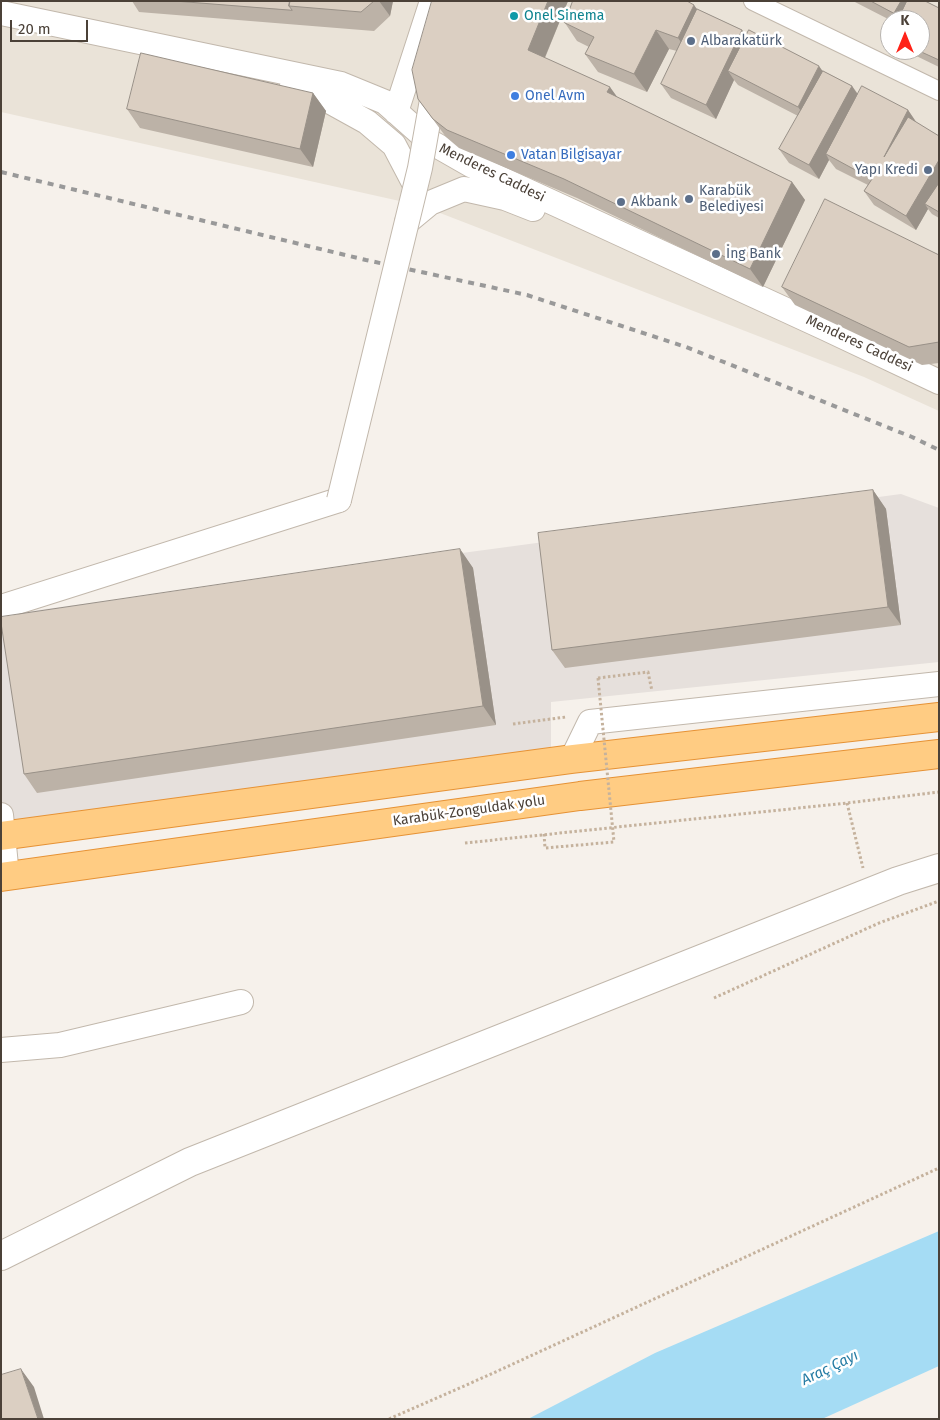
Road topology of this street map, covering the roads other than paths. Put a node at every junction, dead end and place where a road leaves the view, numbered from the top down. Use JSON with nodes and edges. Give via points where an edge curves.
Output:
{"nodes":[{"id":1,"x":432,"y":1,"type":"edge"},
{"id":2,"x":449,"y":1,"type":"edge"},
{"id":3,"x":753,"y":1,"type":"edge"},
{"id":4,"x":1,"y":13,"type":"edge"},
{"id":5,"x":259,"y":67,"type":"junction"},
{"id":6,"x":939,"y":91,"type":"edge"},
{"id":7,"x":396,"y":112,"type":"junction"},
{"id":8,"x":416,"y":185,"type":"junction"},
{"id":9,"x":407,"y":222,"type":"junction"},
{"id":10,"x":686,"y":264,"type":"junction"},
{"id":11,"x":939,"y":382,"type":"edge"},
{"id":12,"x":1,"y":607,"type":"edge"},
{"id":13,"x":939,"y":684,"type":"edge"},
{"id":14,"x":939,"y":717,"type":"edge"},
{"id":15,"x":939,"y":754,"type":"edge"},
{"id":16,"x":572,"y":759,"type":"junction"},
{"id":17,"x":2,"y":829,"type":"edge"},
{"id":18,"x":939,"y":868,"type":"edge"},
{"id":19,"x":4,"y":877,"type":"edge"},
{"id":20,"x":241,"y":1002,"type":"dead end"},
{"id":21,"x":1,"y":1050,"type":"edge"},
{"id":22,"x":1,"y":1256,"type":"edge"}],
"edges":[{"from":1,"to":7,"type":"street"},
{"from":2,"to":8,"type":"street","bridge":true},
{"from":3,"to":6,"type":"street"},
{"from":4,"to":5,"type":"street","name":"Menderes Caddesi"},
{"from":5,"to":7,"type":"street","name":"Menderes Caddesi","via":[[341,84],[385,102]]},
{"from":5,"to":8,"type":"street","via":[[367,122],[394,146]]},
{"from":7,"to":10,"type":"street","name":"Menderes Caddesi","via":[[429,141],[471,165]]},
{"from":8,"to":9,"type":"street","bridge":true},
{"from":9,"to":10,"type":"street","via":[[430,203],[464,190],[506,198]]},
{"from":9,"to":12,"type":"street","bridge":true,"via":[[339,500]]},
{"from":10,"to":11,"type":"street","name":"Menderes Caddesi"},
{"from":13,"to":16,"type":"street","via":[[590,722]]},
{"from":14,"to":16,"type":"highway"},
{"from":15,"to":19,"type":"highway","name":"Karabük-Zonguldak yolu","via":[[580,796]]},
{"from":16,"to":17,"type":"highway"},
{"from":17,"to":19,"type":"street"},
{"from":18,"to":22,"type":"street","via":[[898,881],[190,1162]]},
{"from":20,"to":21,"type":"street","via":[[60,1045]]}]}
